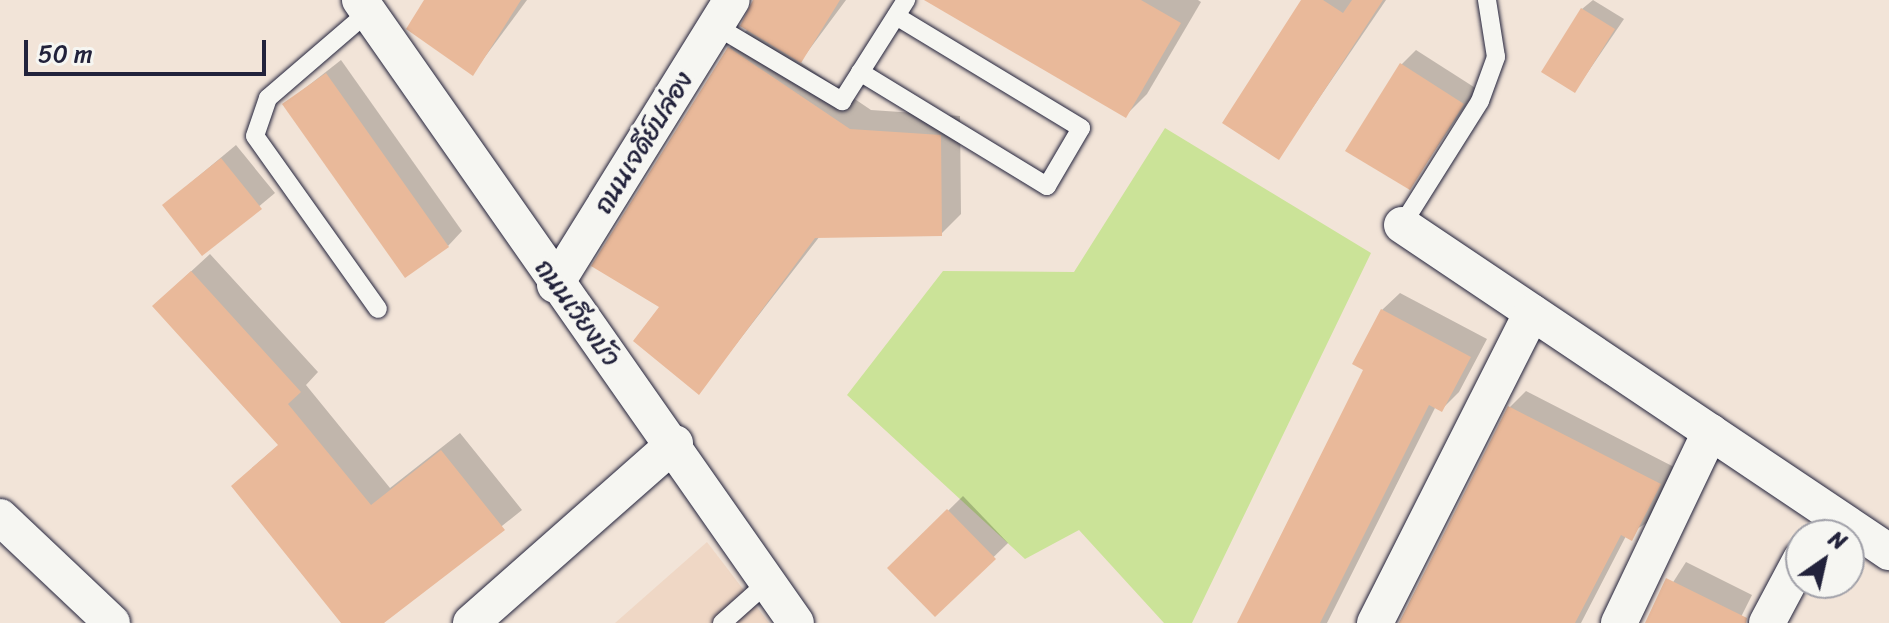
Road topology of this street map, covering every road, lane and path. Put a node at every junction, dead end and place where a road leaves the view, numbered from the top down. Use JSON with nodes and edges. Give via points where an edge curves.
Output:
{"nodes":[{"id":1,"x":1487,"y":0,"type":"edge"},
{"id":2,"x":364,"y":6,"type":"edge"},
{"id":3,"x":901,"y":8,"type":"edge"},
{"id":4,"x":724,"y":13,"type":"edge"},
{"id":5,"x":860,"y":72,"type":"junction"},
{"id":6,"x":1402,"y":225,"type":"joint"},
{"id":7,"x":555,"y":285,"type":"junction"},
{"id":8,"x":378,"y":309,"type":"dead end"},
{"id":9,"x":1532,"y":312,"type":"junction"},
{"id":10,"x":1710,"y":432,"type":"junction"},
{"id":11,"x":675,"y":443,"type":"junction"},
{"id":12,"x":0,"y":517,"type":"edge"},
{"id":13,"x":1815,"y":519,"type":"edge"},
{"id":14,"x":1865,"y":542,"type":"edge"},
{"id":15,"x":1889,"y":552,"type":"edge"},
{"id":16,"x":768,"y":582,"type":"junction"},
{"id":17,"x":1785,"y":589,"type":"edge"},
{"id":18,"x":112,"y":623,"type":"edge"},
{"id":19,"x":471,"y":623,"type":"edge"},
{"id":20,"x":722,"y":623,"type":"edge"},
{"id":21,"x":796,"y":623,"type":"edge"},
{"id":22,"x":1375,"y":623,"type":"edge"},
{"id":23,"x":1619,"y":623,"type":"edge"},
{"id":24,"x":1767,"y":623,"type":"edge"}],
"edges":[{"from":1,"to":6,"type":"lane","via":[[1496,57],[1480,101]]},
{"from":2,"to":7,"type":"street","name":"ถนนเวียงบัว"},
{"from":2,"to":8,"type":"lane","via":[[268,98],[255,136]]},
{"from":3,"to":5,"type":"lane"},
{"from":3,"to":5,"type":"lane","via":[[1081,128],[1047,186]]},
{"from":4,"to":5,"type":"lane","via":[[842,101]]},
{"from":4,"to":7,"type":"street","name":"ถนนเจดีย์ปล่อง"},
{"from":6,"to":9,"type":"street"},
{"from":7,"to":11,"type":"street","name":"ถนนเวียงบัว"},
{"from":9,"to":10,"type":"street"},
{"from":9,"to":22,"type":"street"},
{"from":10,"to":13,"type":"street"},
{"from":10,"to":23,"type":"street"},
{"from":11,"to":16,"type":"street","name":"ถนนเวียงบัว"},
{"from":11,"to":19,"type":"street"},
{"from":12,"to":18,"type":"street"},
{"from":14,"to":15,"type":"street"},
{"from":16,"to":20,"type":"lane"},
{"from":16,"to":21,"type":"street","name":"ถนนเวียงบัว"},
{"from":17,"to":24,"type":"street"}]}
